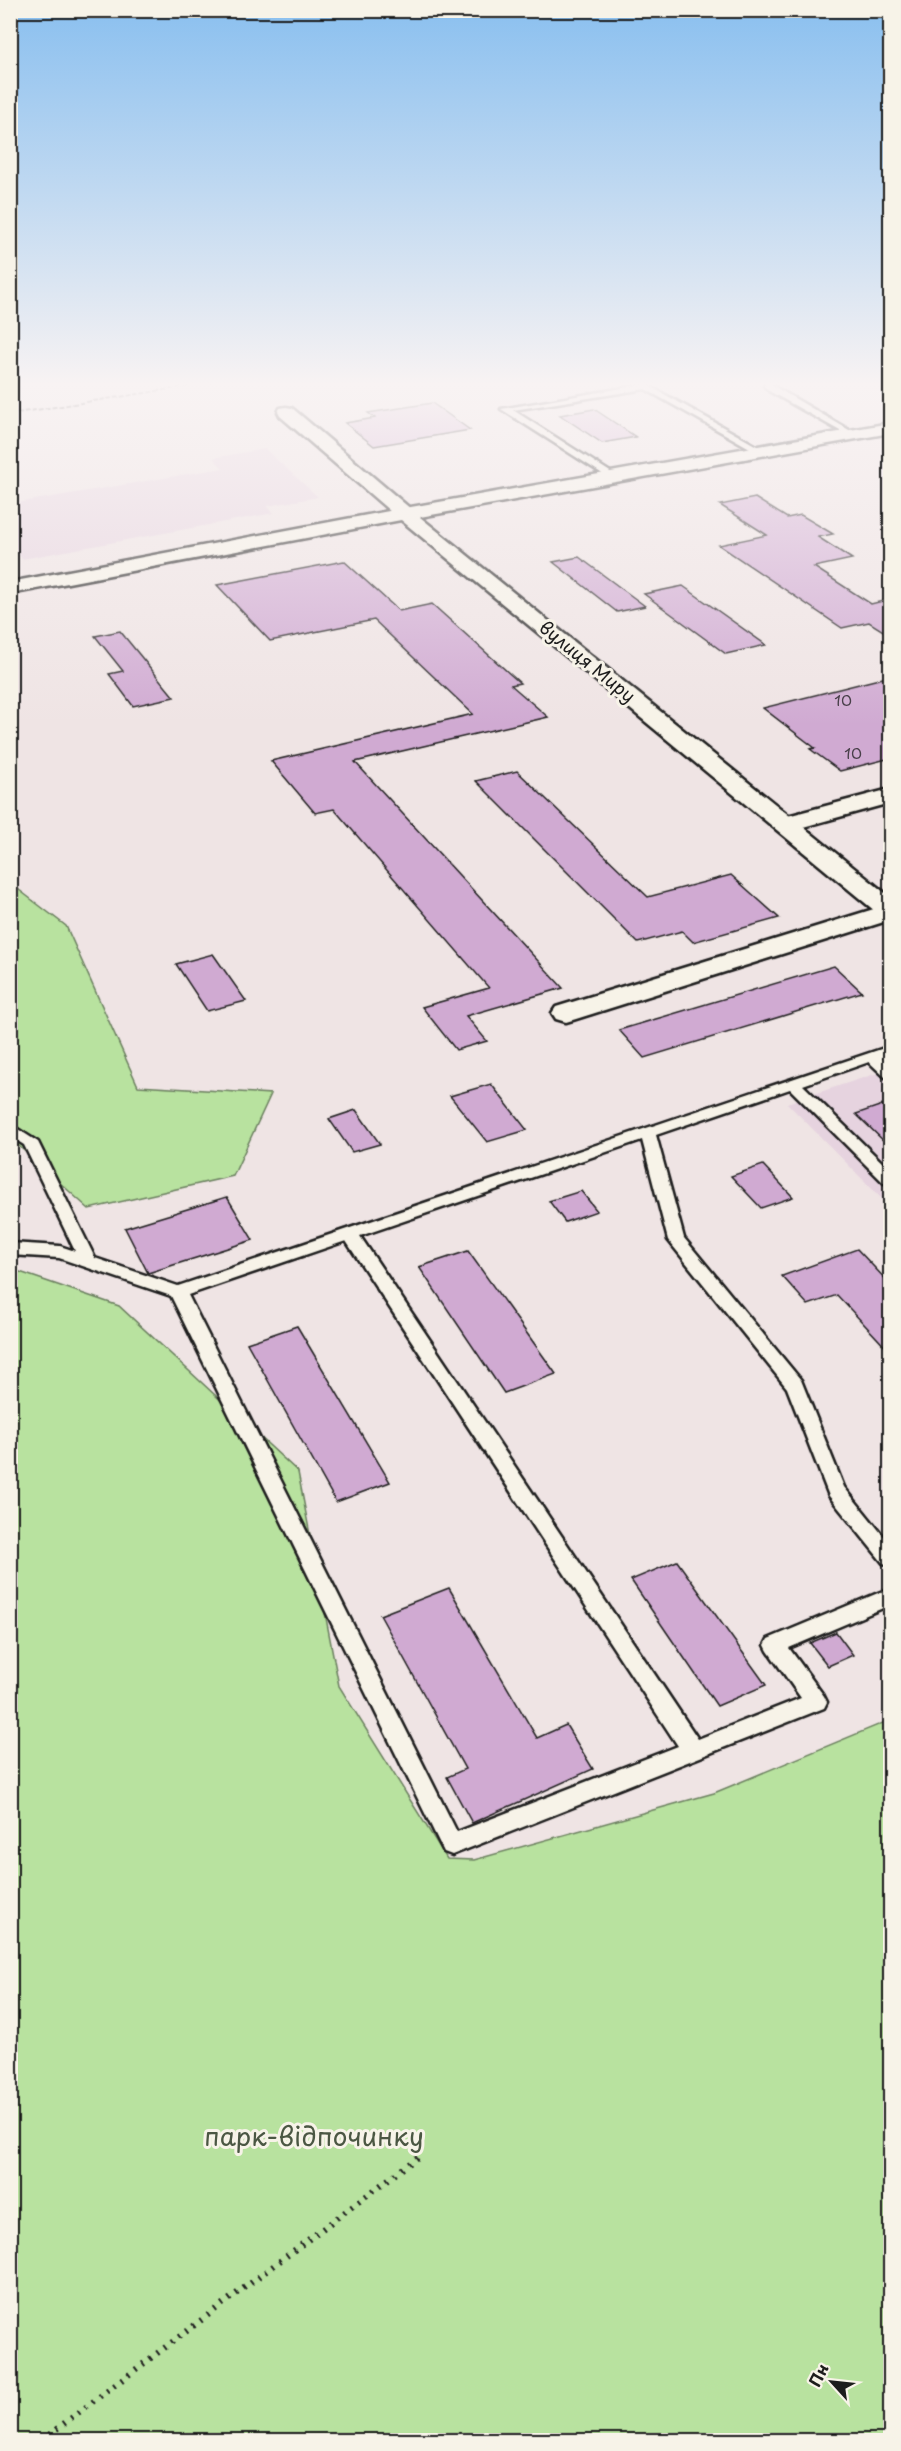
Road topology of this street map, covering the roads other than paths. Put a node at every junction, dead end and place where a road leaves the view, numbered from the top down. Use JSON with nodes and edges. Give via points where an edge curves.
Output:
{"nodes":[{"id":1,"x":384,"y":496,"type":"edge"},
{"id":2,"x":504,"y":496,"type":"edge"},
{"id":3,"x":405,"y":514,"type":"junction"},
{"id":4,"x":10,"y":588,"type":"edge"},
{"id":5,"x":891,"y":796,"type":"edge"},
{"id":6,"x":785,"y":824,"type":"junction"},
{"id":7,"x":891,"y":911,"type":"edge"},
{"id":8,"x":566,"y":1013,"type":"dead end"},
{"id":9,"x":891,"y":1050,"type":"edge"},
{"id":10,"x":871,"y":1056,"type":"junction"},
{"id":11,"x":891,"y":1074,"type":"edge"},
{"id":12,"x":793,"y":1083,"type":"junction"},
{"id":13,"x":10,"y":1128,"type":"edge"},
{"id":14,"x":648,"y":1133,"type":"junction"},
{"id":15,"x":891,"y":1179,"type":"edge"},
{"id":16,"x":350,"y":1234,"type":"junction"},
{"id":17,"x":10,"y":1250,"type":"edge"},
{"id":18,"x":88,"y":1261,"type":"junction"},
{"id":19,"x":178,"y":1292,"type":"junction"},
{"id":20,"x":891,"y":1557,"type":"edge"},
{"id":21,"x":891,"y":1596,"type":"edge"},
{"id":22,"x":693,"y":1750,"type":"junction"}],
"edges":[{"from":1,"to":3,"type":"street","name":"вулиця Миру"},
{"from":2,"to":3,"type":"street"},
{"from":3,"to":4,"type":"street"},
{"from":3,"to":6,"type":"street","name":"вулиця Миру"},
{"from":5,"to":6,"type":"street"},
{"from":6,"to":7,"type":"street","name":"вулиця Миру"},
{"from":7,"to":8,"type":"street"},
{"from":9,"to":10,"type":"lane"},
{"from":10,"to":11,"type":"lane"},
{"from":10,"to":12,"type":"lane"},
{"from":12,"to":14,"type":"lane"},
{"from":12,"to":15,"type":"lane"},
{"from":13,"to":18,"type":"lane","via":[[30,1142]]},
{"from":14,"to":16,"type":"lane"},
{"from":14,"to":20,"type":"lane","via":[[676,1240],[795,1386],[836,1491]]},
{"from":16,"to":19,"type":"lane"},
{"from":16,"to":22,"type":"lane"},
{"from":17,"to":18,"type":"lane","via":[[60,1252]]},
{"from":18,"to":19,"type":"lane"},
{"from":19,"to":22,"type":"lane","via":[[452,1845]]},
{"from":21,"to":22,"type":"lane","via":[[775,1645],[816,1702]]}]}
